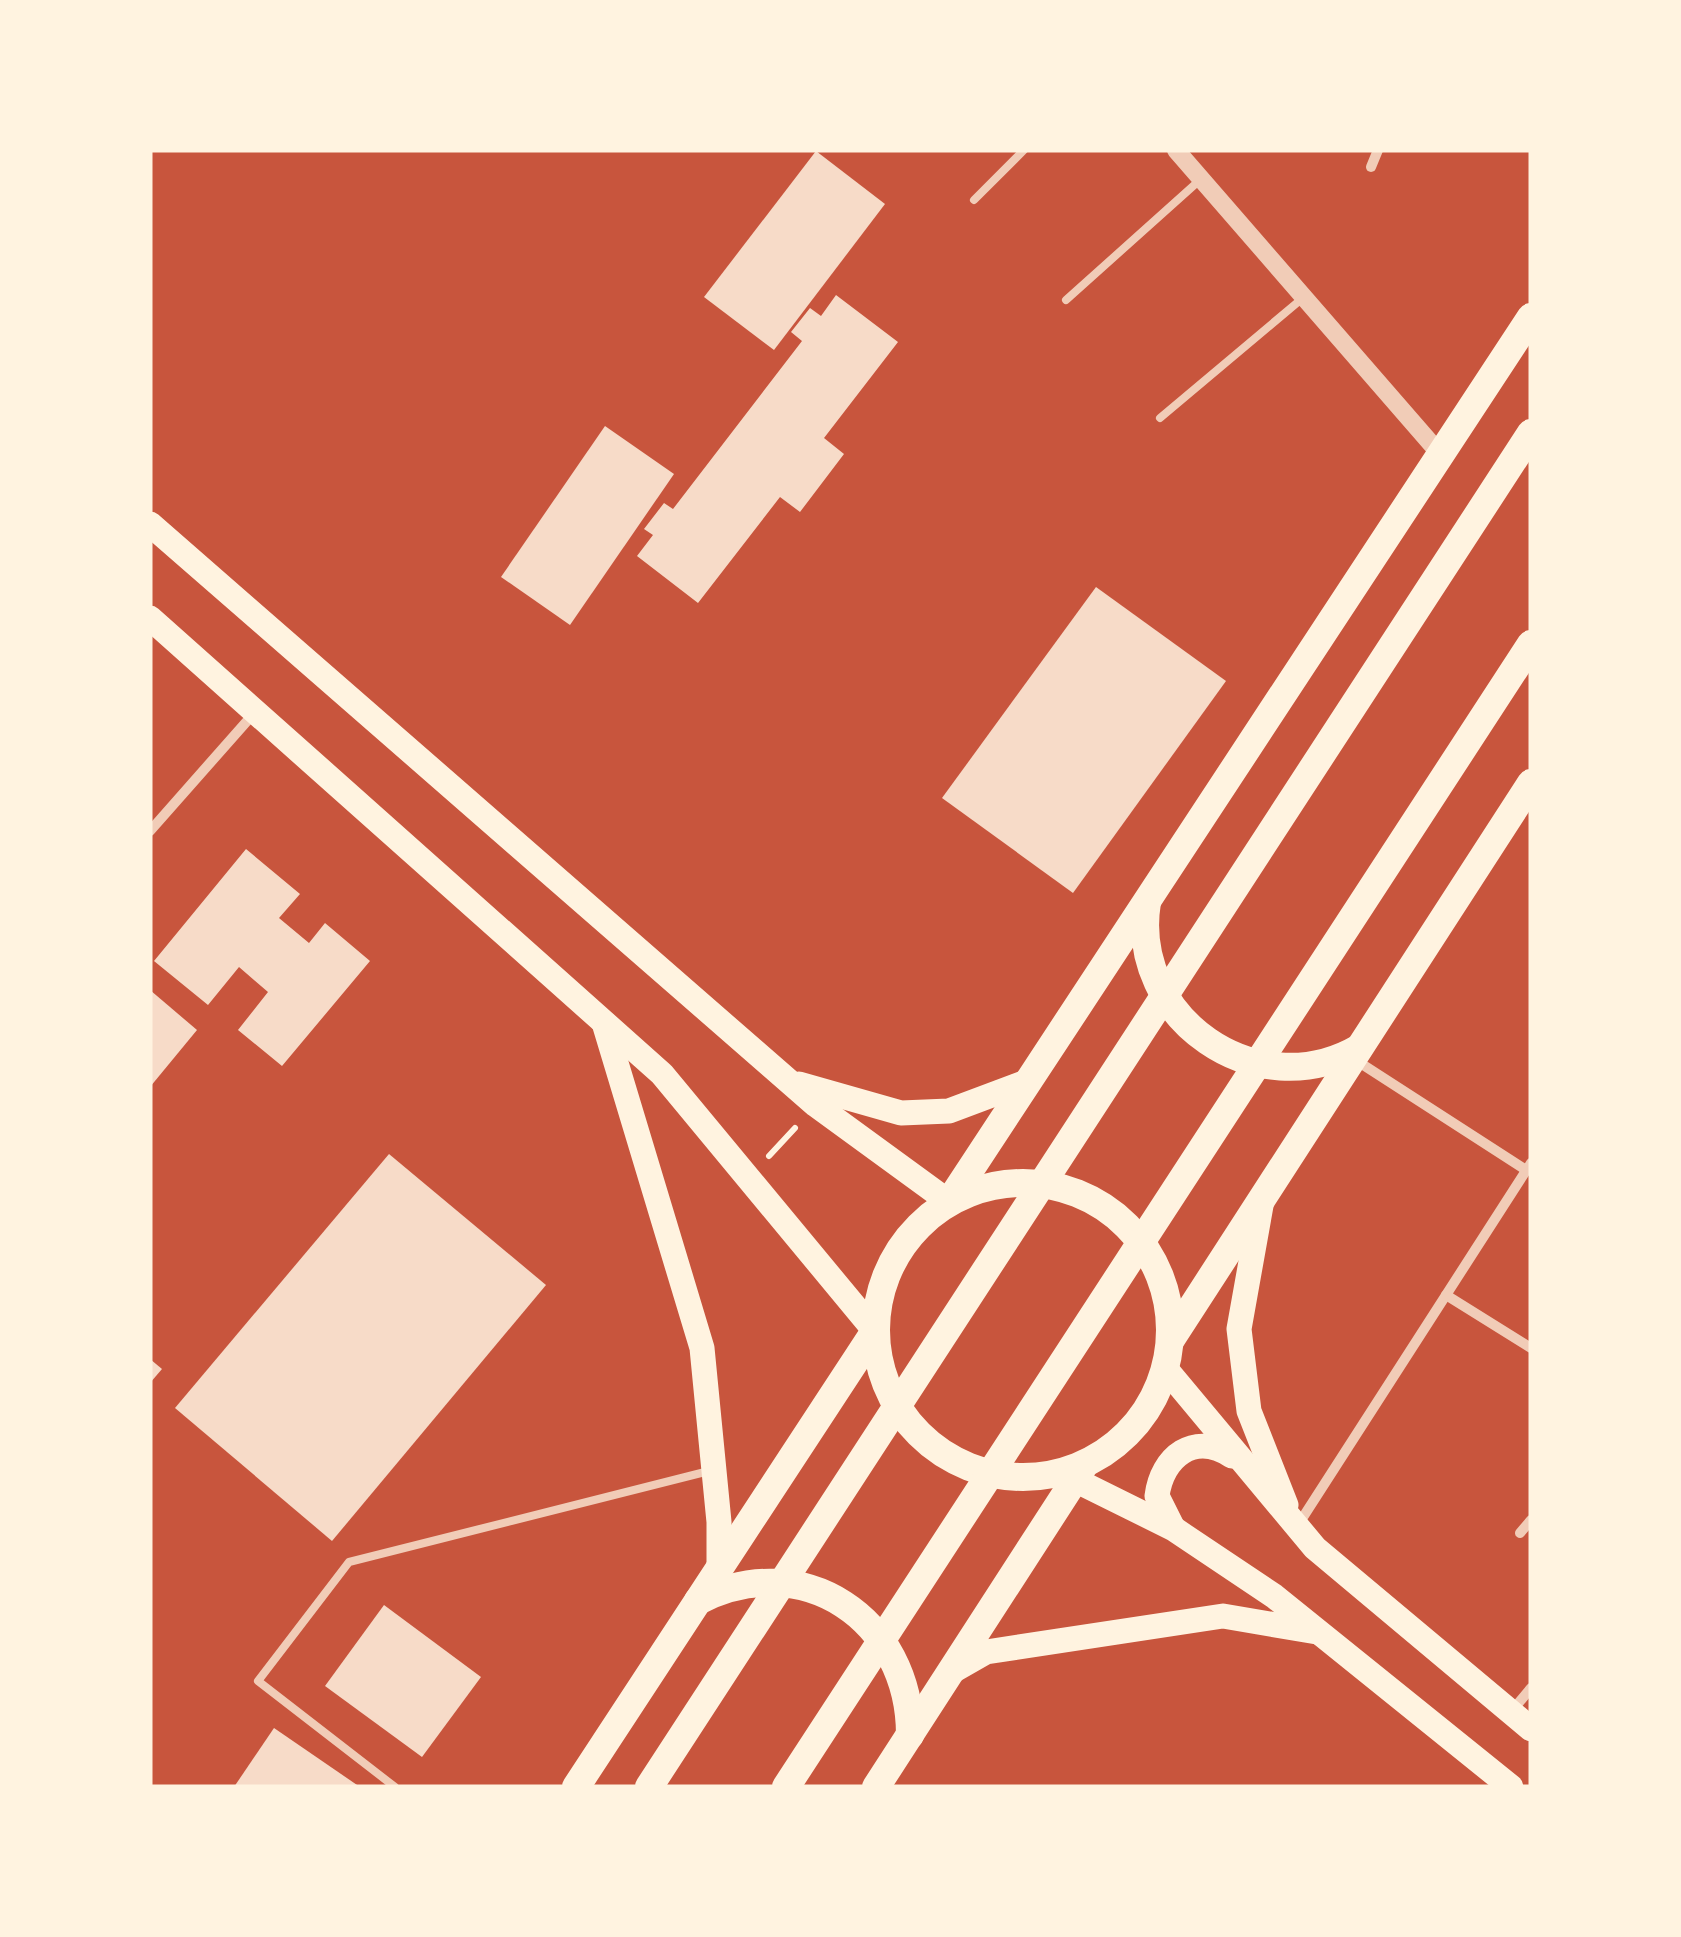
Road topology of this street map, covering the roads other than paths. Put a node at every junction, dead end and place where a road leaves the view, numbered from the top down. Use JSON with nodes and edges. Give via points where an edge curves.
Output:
{"nodes":[{"id":1,"x":1024,"y":150,"type":"edge"},
{"id":2,"x":1176,"y":150,"type":"edge"},
{"id":3,"x":1378,"y":150,"type":"edge"},
{"id":4,"x":1370,"y":167,"type":"dead end"},
{"id":5,"x":1201,"y":179,"type":"junction"},
{"id":6,"x":974,"y":200,"type":"dead end"},
{"id":7,"x":1304,"y":297,"type":"junction"},
{"id":8,"x":1066,"y":300,"type":"dead end"},
{"id":9,"x":1531,"y":318,"type":"edge"},
{"id":10,"x":1160,"y":418,"type":"dead end"},
{"id":11,"x":1531,"y":433,"type":"edge"},
{"id":12,"x":1441,"y":454,"type":"junction"},
{"id":13,"x":150,"y":524,"type":"edge"},
{"id":14,"x":150,"y":618,"type":"edge"},
{"id":15,"x":1531,"y":644,"type":"edge"},
{"id":16,"x":255,"y":711,"type":"junction"},
{"id":17,"x":1529,"y":789,"type":"edge"},
{"id":18,"x":150,"y":831,"type":"edge"},
{"id":19,"x":1148,"y":901,"type":"junction"},
{"id":20,"x":604,"y":1022,"type":"junction"},
{"id":21,"x":1356,"y":1053,"type":"junction"},
{"id":22,"x":1029,"y":1081,"type":"junction"},
{"id":23,"x":788,"y":1082,"type":"junction"},
{"id":24,"x":1528,"y":1166,"type":"edge"},
{"id":25,"x":1262,"y":1199,"type":"junction"},
{"id":26,"x":949,"y":1202,"type":"junction"},
{"id":27,"x":1446,"y":1295,"type":"junction"},
{"id":28,"x":875,"y":1331,"type":"junction"},
{"id":29,"x":1531,"y":1348,"type":"edge"},
{"id":30,"x":1167,"y":1355,"type":"junction"},
{"id":31,"x":1236,"y":1458,"type":"junction"},
{"id":32,"x":1073,"y":1468,"type":"junction"},
{"id":33,"x":714,"y":1470,"type":"junction"},
{"id":34,"x":1531,"y":1520,"type":"edge"},
{"id":35,"x":1294,"y":1523,"type":"junction"},
{"id":36,"x":1174,"y":1529,"type":"junction"},
{"id":37,"x":1520,"y":1533,"type":"dead end"},
{"id":38,"x":718,"y":1570,"type":"junction"},
{"id":39,"x":698,"y":1600,"type":"junction"},
{"id":40,"x":1319,"y":1633,"type":"junction"},
{"id":41,"x":951,"y":1672,"type":"junction"},
{"id":42,"x":1531,"y":1688,"type":"edge"},
{"id":43,"x":1510,"y":1713,"type":"junction"},
{"id":44,"x":1531,"y":1730,"type":"edge"},
{"id":45,"x":910,"y":1735,"type":"junction"},
{"id":46,"x":1497,"y":1783,"type":"edge"},
{"id":47,"x":395,"y":1787,"type":"edge"},
{"id":48,"x":576,"y":1787,"type":"edge"},
{"id":49,"x":648,"y":1787,"type":"edge"},
{"id":50,"x":786,"y":1787,"type":"edge"},
{"id":51,"x":876,"y":1787,"type":"edge"}],
"edges":[{"from":1,"to":6,"type":"lane"},
{"from":2,"to":5,"type":"street"},
{"from":3,"to":4,"type":"street"},
{"from":5,"to":7,"type":"street"},
{"from":5,"to":8,"type":"lane"},
{"from":7,"to":10,"type":"lane"},
{"from":7,"to":12,"type":"street"},
{"from":9,"to":12,"type":"highway"},
{"from":11,"to":49,"type":"highway"},
{"from":12,"to":19,"type":"highway"},
{"from":13,"to":23,"type":"main road"},
{"from":14,"to":16,"type":"main road"},
{"from":15,"to":50,"type":"highway"},
{"from":16,"to":18,"type":"street"},
{"from":16,"to":20,"type":"main road"},
{"from":17,"to":21,"type":"highway"},
{"from":19,"to":21,"type":"highway","via":[[1146,943],[1155,977],[1172,1008],[1206,1042],[1237,1059],[1284,1068]]},
{"from":19,"to":22,"type":"highway"},
{"from":20,"to":28,"type":"main road","via":[[662,1074]]},
{"from":20,"to":33,"type":"main road","via":[[702,1348]]},
{"from":21,"to":24,"type":"street"},
{"from":21,"to":25,"type":"highway"},
{"from":22,"to":23,"type":"main road","via":[[949,1112],[901,1113]]},
{"from":22,"to":26,"type":"highway"},
{"from":23,"to":26,"type":"main road"},
{"from":24,"to":27,"type":"street"},
{"from":25,"to":30,"type":"highway"},
{"from":25,"to":35,"type":"main road","via":[[1240,1329],[1249,1412]]},
{"from":26,"to":28,"type":"highway","via":[[918,1226],[895,1257],[880,1292]]},
{"from":26,"to":30,"type":"highway","via":[[1022,1182],[1096,1202],[1127,1225],[1156,1267],[1168,1304]]},
{"from":27,"to":29,"type":"street"},
{"from":27,"to":35,"type":"street"},
{"from":28,"to":32,"type":"highway","via":[[889,1393],[928,1444],[998,1476]]},
{"from":28,"to":38,"type":"highway"},
{"from":30,"to":31,"type":"main road"},
{"from":30,"to":32,"type":"highway","via":[[1156,1392],[1136,1424]]},
{"from":31,"to":35,"type":"main road"},
{"from":31,"to":36,"type":"main road","via":[[1202,1445],[1168,1461],[1156,1496]]},
{"from":32,"to":36,"type":"main road"},
{"from":32,"to":41,"type":"highway"},
{"from":33,"to":38,"type":"main road"},
{"from":33,"to":47,"type":"lane","via":[[349,1562],[258,1681]]},
{"from":34,"to":37,"type":"street"},
{"from":35,"to":43,"type":"main road"},
{"from":36,"to":40,"type":"main road"},
{"from":38,"to":39,"type":"highway"},
{"from":39,"to":45,"type":"highway","via":[[765,1582],[812,1589],[844,1604],[893,1656],[906,1689]]},
{"from":39,"to":48,"type":"highway"},
{"from":40,"to":41,"type":"main road","via":[[1224,1616],[986,1652]]},
{"from":40,"to":46,"type":"main road"},
{"from":41,"to":45,"type":"highway"},
{"from":42,"to":43,"type":"street"},
{"from":43,"to":44,"type":"main road"},
{"from":45,"to":51,"type":"highway"}]}
